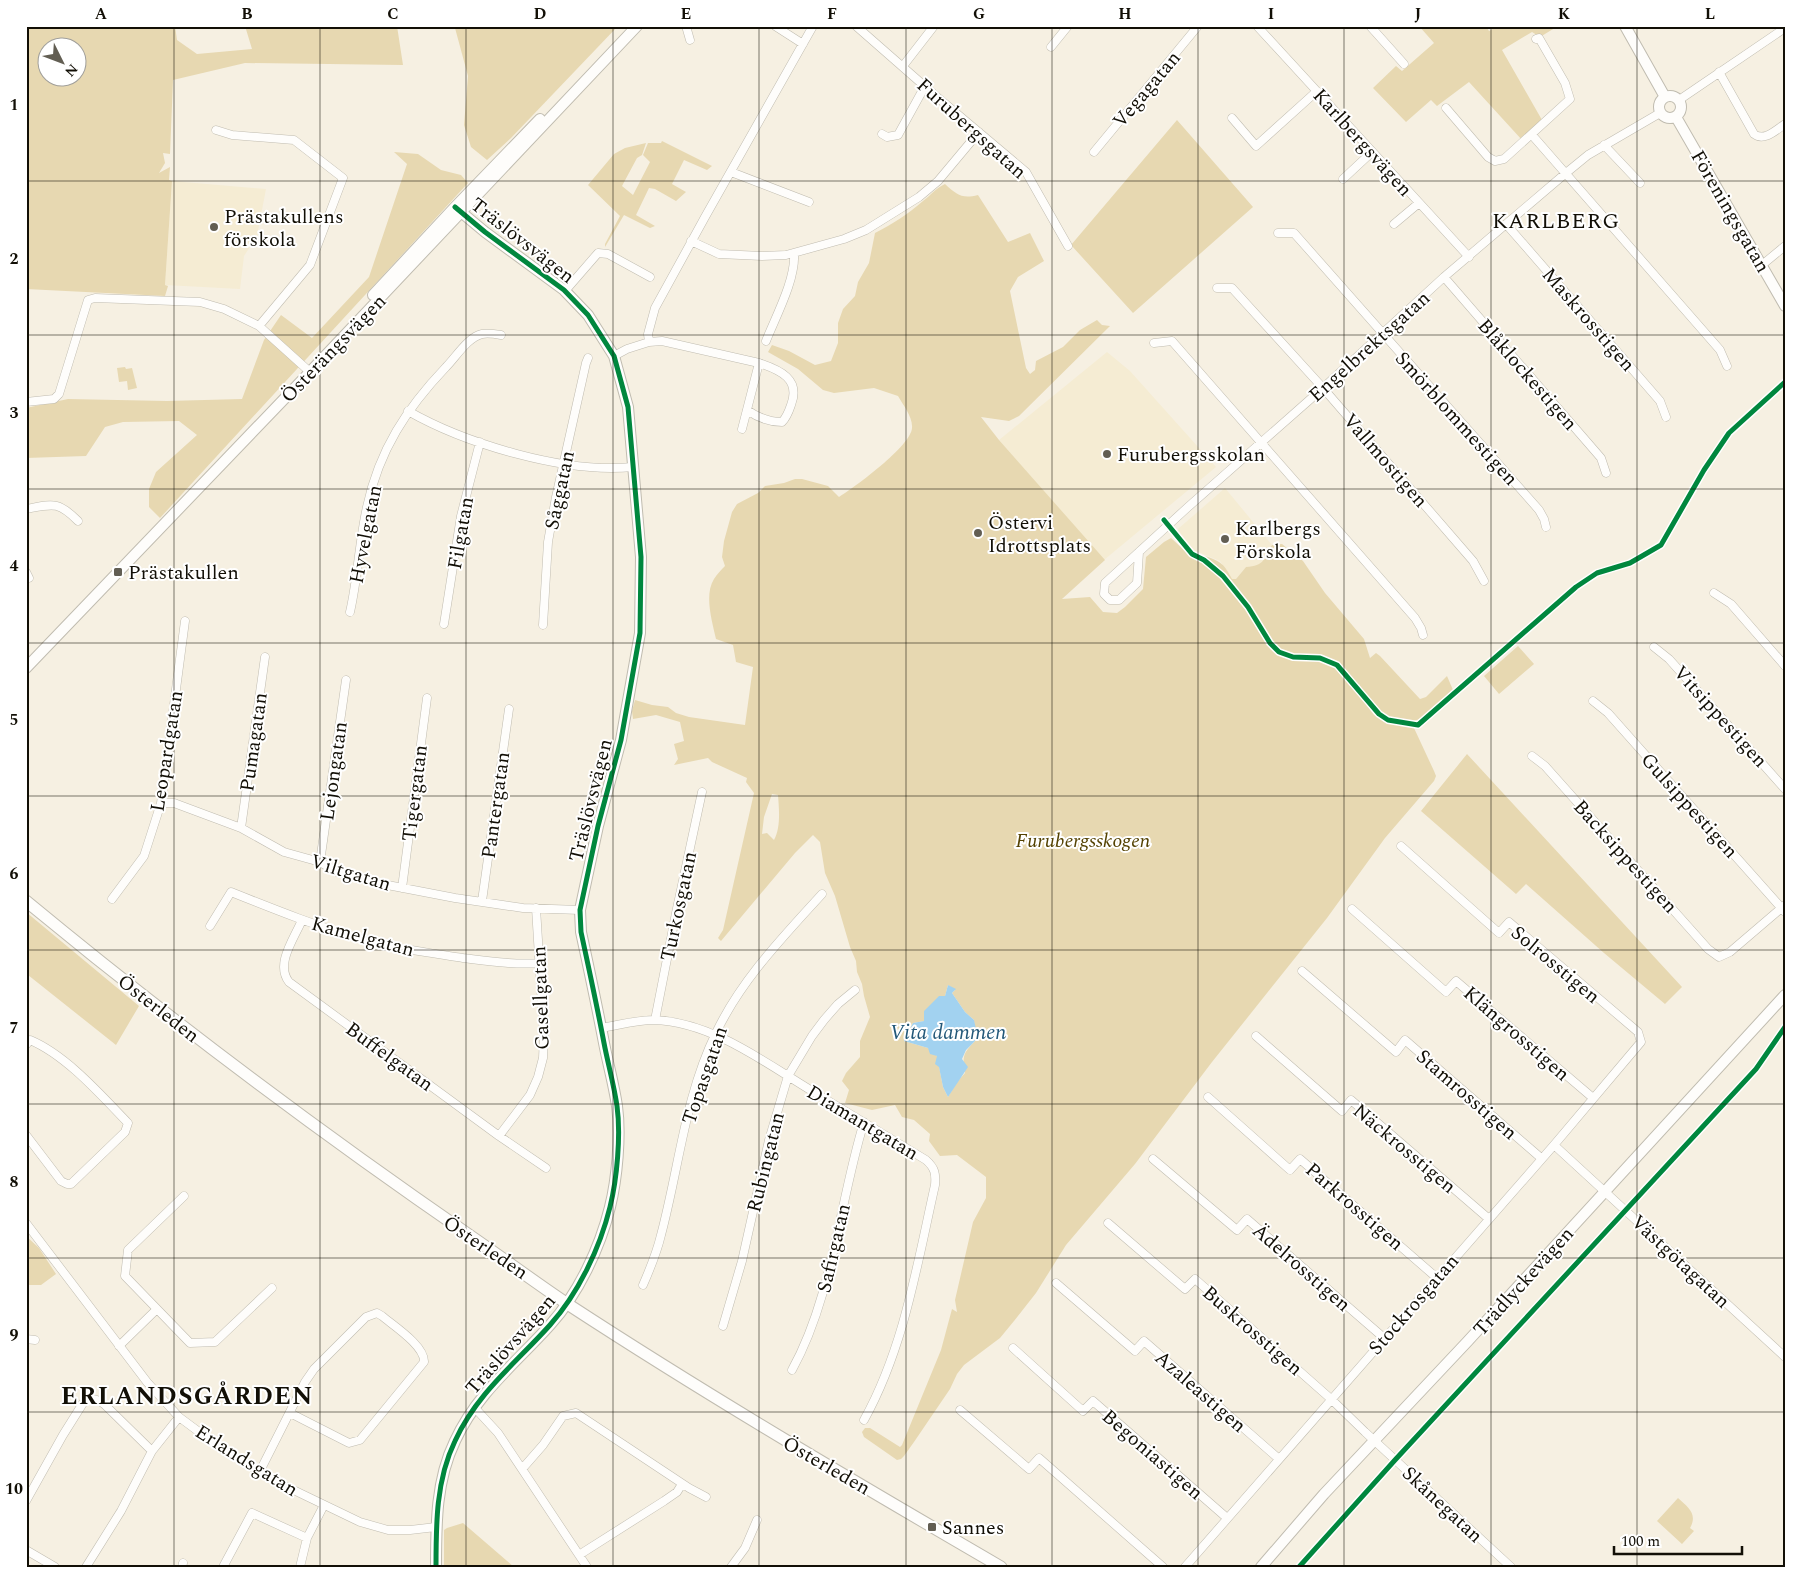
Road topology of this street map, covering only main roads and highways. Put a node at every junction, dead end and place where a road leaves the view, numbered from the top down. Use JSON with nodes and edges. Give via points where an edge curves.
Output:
{"nodes":[{"id":1,"x":26,"y":901,"type":"edge"},
{"id":2,"x":1000,"y":1567,"type":"edge"}],
"edges":[{"from":1,"to":2,"type":"main road","name":"Österleden","via":[[145,998],[300,1115],[566,1303],[767,1430]]}]}
